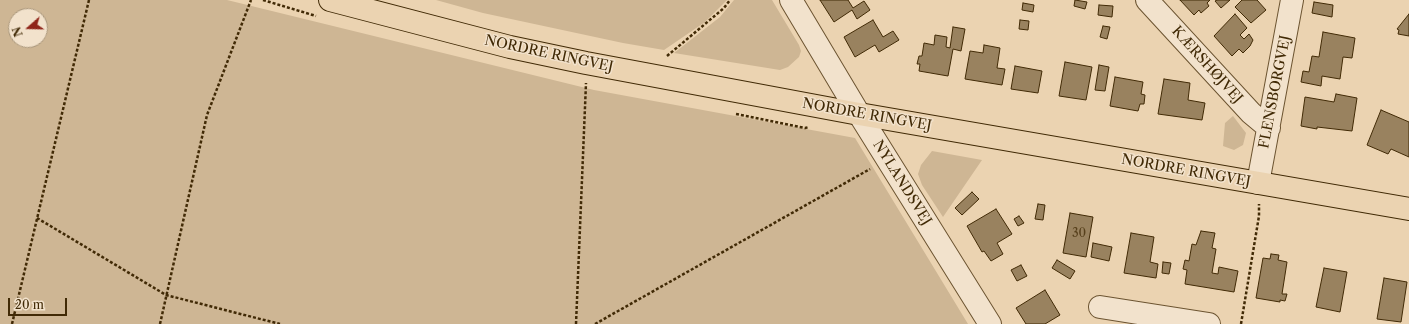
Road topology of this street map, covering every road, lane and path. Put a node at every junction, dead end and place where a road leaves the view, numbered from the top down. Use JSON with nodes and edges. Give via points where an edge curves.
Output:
{"nodes":[{"id":1,"x":89,"y":0,"type":"edge"},
{"id":2,"x":251,"y":0,"type":"edge"},
{"id":3,"x":330,"y":0,"type":"edge"},
{"id":4,"x":730,"y":0,"type":"edge"},
{"id":5,"x":791,"y":0,"type":"edge"},
{"id":6,"x":1148,"y":0,"type":"edge"},
{"id":7,"x":1292,"y":0,"type":"edge"},
{"id":8,"x":665,"y":58,"type":"dead end"},
{"id":9,"x":586,"y":63,"type":"junction"},
{"id":10,"x":859,"y":114,"type":"junction"},
{"id":11,"x":1269,"y":128,"type":"junction"},
{"id":12,"x":888,"y":159,"type":"junction"},
{"id":13,"x":1258,"y":183,"type":"junction"},
{"id":14,"x":1409,"y":209,"type":"edge"},
{"id":15,"x":37,"y":218,"type":"junction"},
{"id":16,"x":166,"y":295,"type":"junction"},
{"id":17,"x":1100,"y":307,"type":"dead end"},
{"id":18,"x":12,"y":324,"type":"edge"},
{"id":19,"x":160,"y":324,"type":"edge"},
{"id":20,"x":280,"y":324,"type":"edge"},
{"id":21,"x":576,"y":324,"type":"edge"},
{"id":22,"x":595,"y":324,"type":"edge"},
{"id":23,"x":990,"y":324,"type":"edge"},
{"id":24,"x":1209,"y":324,"type":"edge"},
{"id":25,"x":1240,"y":324,"type":"edge"}],
"edges":[{"from":1,"to":15,"type":"path"},
{"from":2,"to":16,"type":"path","via":[[207,115]]},
{"from":3,"to":9,"type":"main road","name":"NORDRE RINGVEJ","via":[[510,47]]},
{"from":4,"to":8,"type":"path"},
{"from":5,"to":10,"type":"street","name":"NYLANDSVEJ"},
{"from":6,"to":11,"type":"street","name":"KÆRSHØJVEJ","via":[[1251,113]]},
{"from":7,"to":11,"type":"street","name":"FLENSBORGVEJ"},
{"from":9,"to":10,"type":"main road","name":"NORDRE RINGVEJ"},
{"from":9,"to":21,"type":"path"},
{"from":10,"to":12,"type":"street","name":"NYLANDSVEJ"},
{"from":10,"to":13,"type":"main road","name":"NORDRE RINGVEJ"},
{"from":11,"to":13,"type":"street","name":"FLENSBORGVEJ"},
{"from":12,"to":22,"type":"path"},
{"from":12,"to":23,"type":"street","name":"NYLANDSVEJ"},
{"from":13,"to":14,"type":"main road","name":"NORDRE RINGVEJ"},
{"from":13,"to":25,"type":"path","via":[[1259,216]]},
{"from":15,"to":16,"type":"path"},
{"from":15,"to":18,"type":"path"},
{"from":16,"to":19,"type":"path"},
{"from":16,"to":20,"type":"path"},
{"from":17,"to":24,"type":"street"}]}
